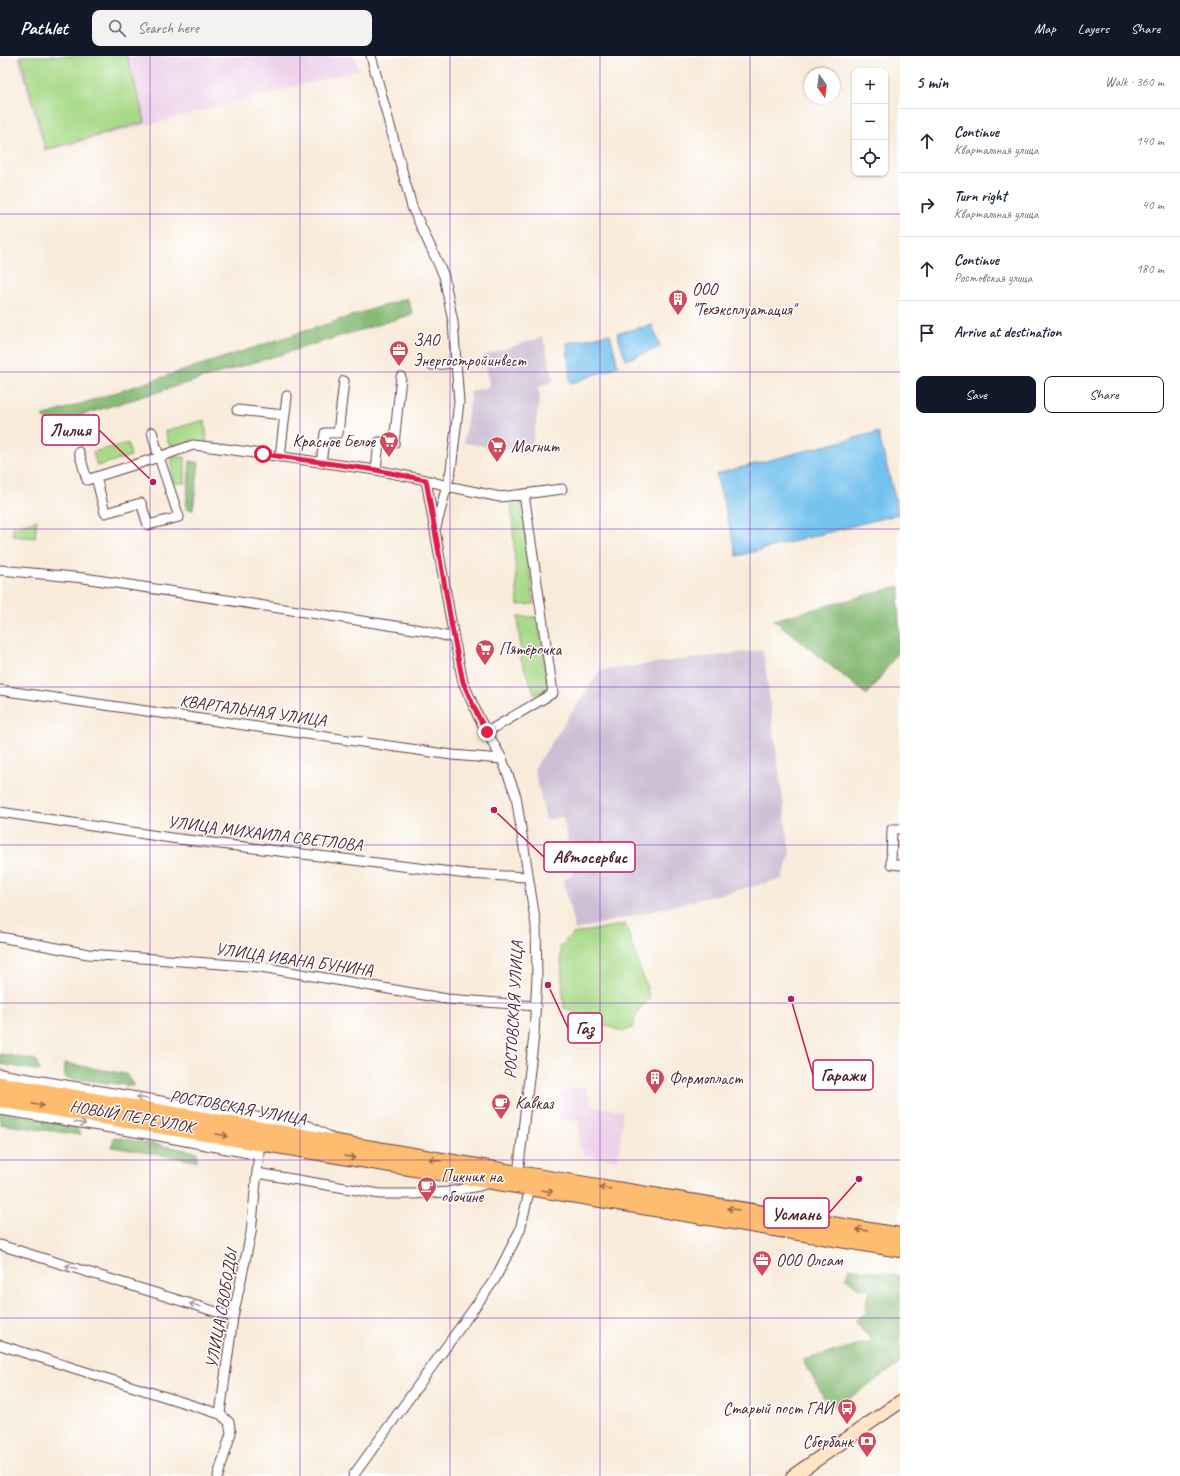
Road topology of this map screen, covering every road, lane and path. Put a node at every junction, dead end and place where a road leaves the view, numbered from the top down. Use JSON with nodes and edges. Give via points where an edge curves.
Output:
{"nodes":[{"id":1,"x":371,"y":56,"type":"edge"},
{"id":2,"x":456,"y":363,"type":"junction"},
{"id":3,"x":432,"y":365,"type":"dead end"},
{"id":4,"x":401,"y":377,"type":"dead end"},
{"id":5,"x":344,"y":381,"type":"dead end"},
{"id":6,"x":287,"y":396,"type":"dead end"},
{"id":7,"x":237,"y":410,"type":"dead end"},
{"id":8,"x":284,"y":415,"type":"junction"},
{"id":9,"x":152,"y":432,"type":"dead end"},
{"id":10,"x":79,"y":452,"type":"dead end"},
{"id":11,"x":159,"y":457,"type":"junction"},
{"id":12,"x":280,"y":457,"type":"junction"},
{"id":13,"x":322,"y":463,"type":"junction"},
{"id":14,"x":376,"y":470,"type":"junction"},
{"id":15,"x":96,"y":477,"type":"junction"},
{"id":16,"x":426,"y":480,"type":"junction"},
{"id":17,"x":447,"y":486,"type":"junction"},
{"id":18,"x":562,"y":489,"type":"dead end"},
{"id":19,"x":524,"y":494,"type":"junction"},
{"id":20,"x":435,"y":530,"type":"junction"},
{"id":21,"x":0,"y":570,"type":"edge"},
{"id":22,"x":454,"y":638,"type":"junction"},
{"id":23,"x":0,"y":690,"type":"edge"},
{"id":24,"x":487,"y":732,"type":"junction"},
{"id":25,"x":502,"y":759,"type":"junction"},
{"id":26,"x":0,"y":812,"type":"edge"},
{"id":27,"x":900,"y":829,"type":"edge"},
{"id":28,"x":900,"y":865,"type":"edge"},
{"id":29,"x":528,"y":877,"type":"junction"},
{"id":30,"x":0,"y":937,"type":"edge"},
{"id":31,"x":536,"y":1006,"type":"junction"},
{"id":32,"x":0,"y":1074,"type":"edge"},
{"id":33,"x":0,"y":1085,"type":"edge"},
{"id":34,"x":0,"y":1099,"type":"edge"},
{"id":35,"x":0,"y":1110,"type":"edge"},
{"id":36,"x":342,"y":1144,"type":"junction"},
{"id":37,"x":260,"y":1148,"type":"junction"},
{"id":38,"x":257,"y":1173,"type":"junction"},
{"id":39,"x":518,"y":1174,"type":"junction"},
{"id":40,"x":493,"y":1181,"type":"junction"},
{"id":41,"x":530,"y":1188,"type":"junction"},
{"id":42,"x":900,"y":1236,"type":"edge"},
{"id":43,"x":0,"y":1245,"type":"edge"},
{"id":44,"x":900,"y":1249,"type":"edge"},
{"id":45,"x":233,"y":1317,"type":"junction"},
{"id":46,"x":0,"y":1345,"type":"edge"},
{"id":47,"x":900,"y":1402,"type":"edge"},
{"id":48,"x":220,"y":1414,"type":"junction"},
{"id":49,"x":218,"y":1476,"type":"edge"},
{"id":50,"x":353,"y":1476,"type":"edge"},
{"id":51,"x":793,"y":1476,"type":"edge"}],
"edges":[{"from":1,"to":2,"type":"street","name":"РОСТОВСКАЯ УЛИЦА","via":[[412,207],[444,276],[453,322]]},
{"from":2,"to":3,"type":"street"},
{"from":2,"to":17,"type":"street","name":"РОСТОВСКАЯ УЛИЦА","via":[[459,402]]},
{"from":4,"to":14,"type":"street","via":[[394,444],[379,442]]},
{"from":5,"to":13,"type":"street","via":[[338,433],[325,433]]},
{"from":6,"to":8,"type":"street"},
{"from":7,"to":8,"type":"street"},
{"from":8,"to":12,"type":"street"},
{"from":9,"to":11,"type":"street"},
{"from":10,"to":15,"type":"street","via":[[88,480]]},
{"from":11,"to":12,"type":"street","via":[[192,446]]},
{"from":11,"to":15,"type":"street"},
{"from":11,"to":15,"type":"street","via":[[179,517],[148,525],[141,503],[105,513]]},
{"from":12,"to":13,"type":"street"},
{"from":13,"to":14,"type":"street"},
{"from":14,"to":16,"type":"street"},
{"from":16,"to":17,"type":"street"},
{"from":16,"to":20,"type":"street"},
{"from":17,"to":19,"type":"street","via":[[500,497]]},
{"from":17,"to":20,"type":"street","name":"РОСТОВСКАЯ УЛИЦА"},
{"from":18,"to":19,"type":"street"},
{"from":19,"to":24,"type":"street","via":[[553,694]]},
{"from":20,"to":22,"type":"street","name":"РОСТОВСКАЯ УЛИЦА"},
{"from":21,"to":22,"type":"street","via":[[84,578],[420,630]]},
{"from":22,"to":24,"type":"street","name":"РОСТОВСКАЯ УЛИЦА","via":[[463,682]]},
{"from":23,"to":25,"type":"street","name":"КВАРТАЛЬНАЯ УЛИЦА","via":[[452,755]]},
{"from":24,"to":25,"type":"street","name":"РОСТОВСКАЯ УЛИЦА"},
{"from":25,"to":29,"type":"street","name":"РОСТОВСКАЯ УЛИЦА","via":[[516,796]]},
{"from":26,"to":29,"type":"street","name":"УЛИЦА МИХАИЛА СВЕТЛОВА","via":[[171,838],[468,874]]},
{"from":27,"to":28,"type":"street","via":[[892,829],[891,864]]},
{"from":29,"to":31,"type":"street","name":"РОСТОВСКАЯ УЛИЦА","via":[[536,926]]},
{"from":30,"to":31,"type":"street","name":"УЛИЦА ИВАНА БУНИНА","via":[[88,954],[261,967],[447,999]]},
{"from":31,"to":39,"type":"street","name":"РОСТОВСКАЯ УЛИЦА"},
{"from":36,"to":32,"type":"street","one_way":true,"via":[[309,1126]]},
{"from":33,"to":36,"type":"highway","name":"РОСТОВСКАЯ УЛИЦА"},
{"from":34,"to":37,"type":"highway","name":"РОСТОВСКАЯ УЛИЦА","one_way":true},
{"from":35,"to":37,"type":"street","name":"НОВЫЙ ПЕРЕУЛОК","one_way":true,"via":[[154,1136]]},
{"from":39,"to":36,"type":"highway","name":"РОСТОВСКАЯ УЛИЦА","one_way":true},
{"from":37,"to":38,"type":"street","name":"УЛИЦА СВОБОДЫ"},
{"from":37,"to":40,"type":"highway","name":"РОСТОВСКАЯ УЛИЦА","one_way":true},
{"from":38,"to":40,"type":"street","name":"РОСТОВСКАЯ УЛИЦА","via":[[380,1194],[448,1192]]},
{"from":38,"to":45,"type":"street","name":"УЛИЦА СВОБОДЫ","via":[[251,1233]]},
{"from":42,"to":39,"type":"highway","name":"РОСТОВСКАЯ УЛИЦА","one_way":true},
{"from":40,"to":41,"type":"highway","name":"РОСТОВСКАЯ УЛИЦА"},
{"from":41,"to":44,"type":"highway","name":"РОСТОВСКАЯ УЛИЦА","one_way":true},
{"from":41,"to":50,"type":"street","via":[[520,1230],[495,1279]]},
{"from":45,"to":43,"type":"street","one_way":true},
{"from":45,"to":48,"type":"street","name":"УЛИЦА СВОБОДЫ"},
{"from":46,"to":48,"type":"street"},
{"from":47,"to":51,"type":"main road"},
{"from":48,"to":49,"type":"street","via":[[229,1422],[231,1434]]}]}
